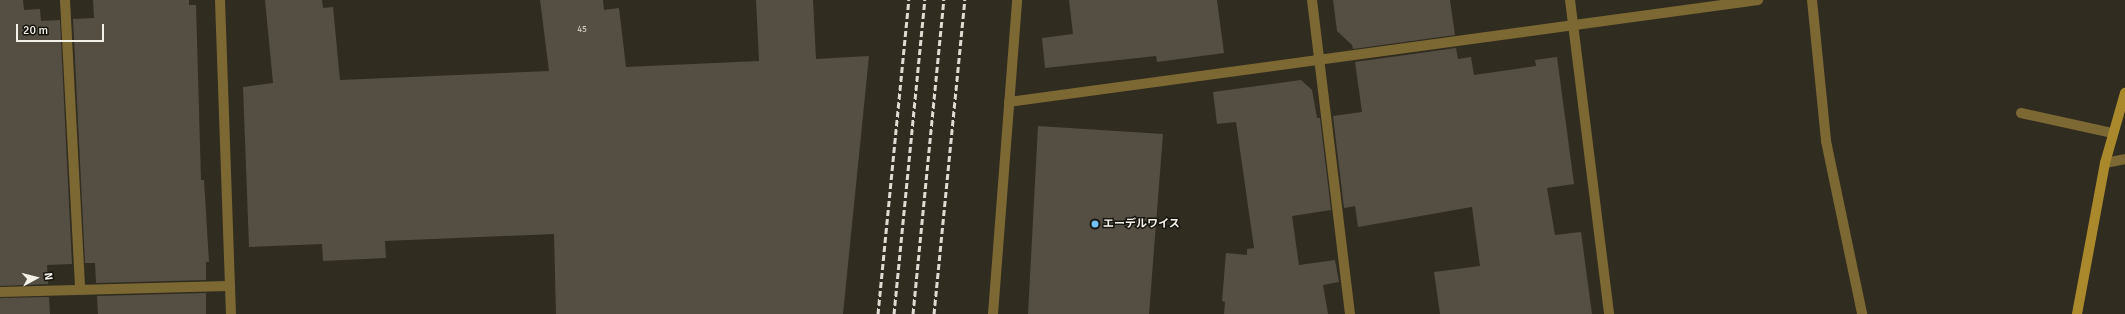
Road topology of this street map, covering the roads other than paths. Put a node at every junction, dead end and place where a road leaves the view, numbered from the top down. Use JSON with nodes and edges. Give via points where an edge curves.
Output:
{"nodes":[{"id":1,"x":65,"y":0,"type":"edge"},
{"id":2,"x":220,"y":0,"type":"edge"},
{"id":3,"x":1017,"y":0,"type":"edge"},
{"id":4,"x":1312,"y":0,"type":"edge"},
{"id":5,"x":1570,"y":0,"type":"edge"},
{"id":6,"x":1758,"y":0,"type":"edge"},
{"id":7,"x":1812,"y":0,"type":"edge"},
{"id":8,"x":1573,"y":26,"type":"junction"},
{"id":9,"x":1319,"y":60,"type":"junction"},
{"id":10,"x":2125,"y":93,"type":"edge"},
{"id":11,"x":1008,"y":102,"type":"junction"},
{"id":12,"x":2021,"y":114,"type":"dead end"},
{"id":13,"x":2113,"y":133,"type":"junction"},
{"id":14,"x":2125,"y":160,"type":"edge"},
{"id":15,"x":2105,"y":163,"type":"junction"},
{"id":16,"x":228,"y":286,"type":"junction"},
{"id":17,"x":80,"y":289,"type":"junction"},
{"id":18,"x":0,"y":292,"type":"edge"},
{"id":19,"x":231,"y":314,"type":"edge"},
{"id":20,"x":993,"y":314,"type":"edge"},
{"id":21,"x":1350,"y":314,"type":"edge"},
{"id":22,"x":1609,"y":314,"type":"edge"},
{"id":23,"x":1862,"y":314,"type":"edge"},
{"id":24,"x":2077,"y":314,"type":"edge"}],
"edges":[{"from":1,"to":17,"type":"street"},
{"from":2,"to":16,"type":"street"},
{"from":3,"to":11,"type":"street"},
{"from":4,"to":9,"type":"street"},
{"from":5,"to":8,"type":"street"},
{"from":6,"to":8,"type":"street"},
{"from":7,"to":23,"type":"street","via":[[1826,141]]},
{"from":8,"to":9,"type":"street"},
{"from":8,"to":22,"type":"street"},
{"from":9,"to":11,"type":"street"},
{"from":9,"to":21,"type":"street"},
{"from":10,"to":13,"type":"street"},
{"from":11,"to":20,"type":"street"},
{"from":12,"to":13,"type":"street"},
{"from":13,"to":15,"type":"street"},
{"from":14,"to":15,"type":"street"},
{"from":15,"to":24,"type":"street"},
{"from":16,"to":17,"type":"street"},
{"from":16,"to":19,"type":"street"},
{"from":17,"to":18,"type":"street"}]}
